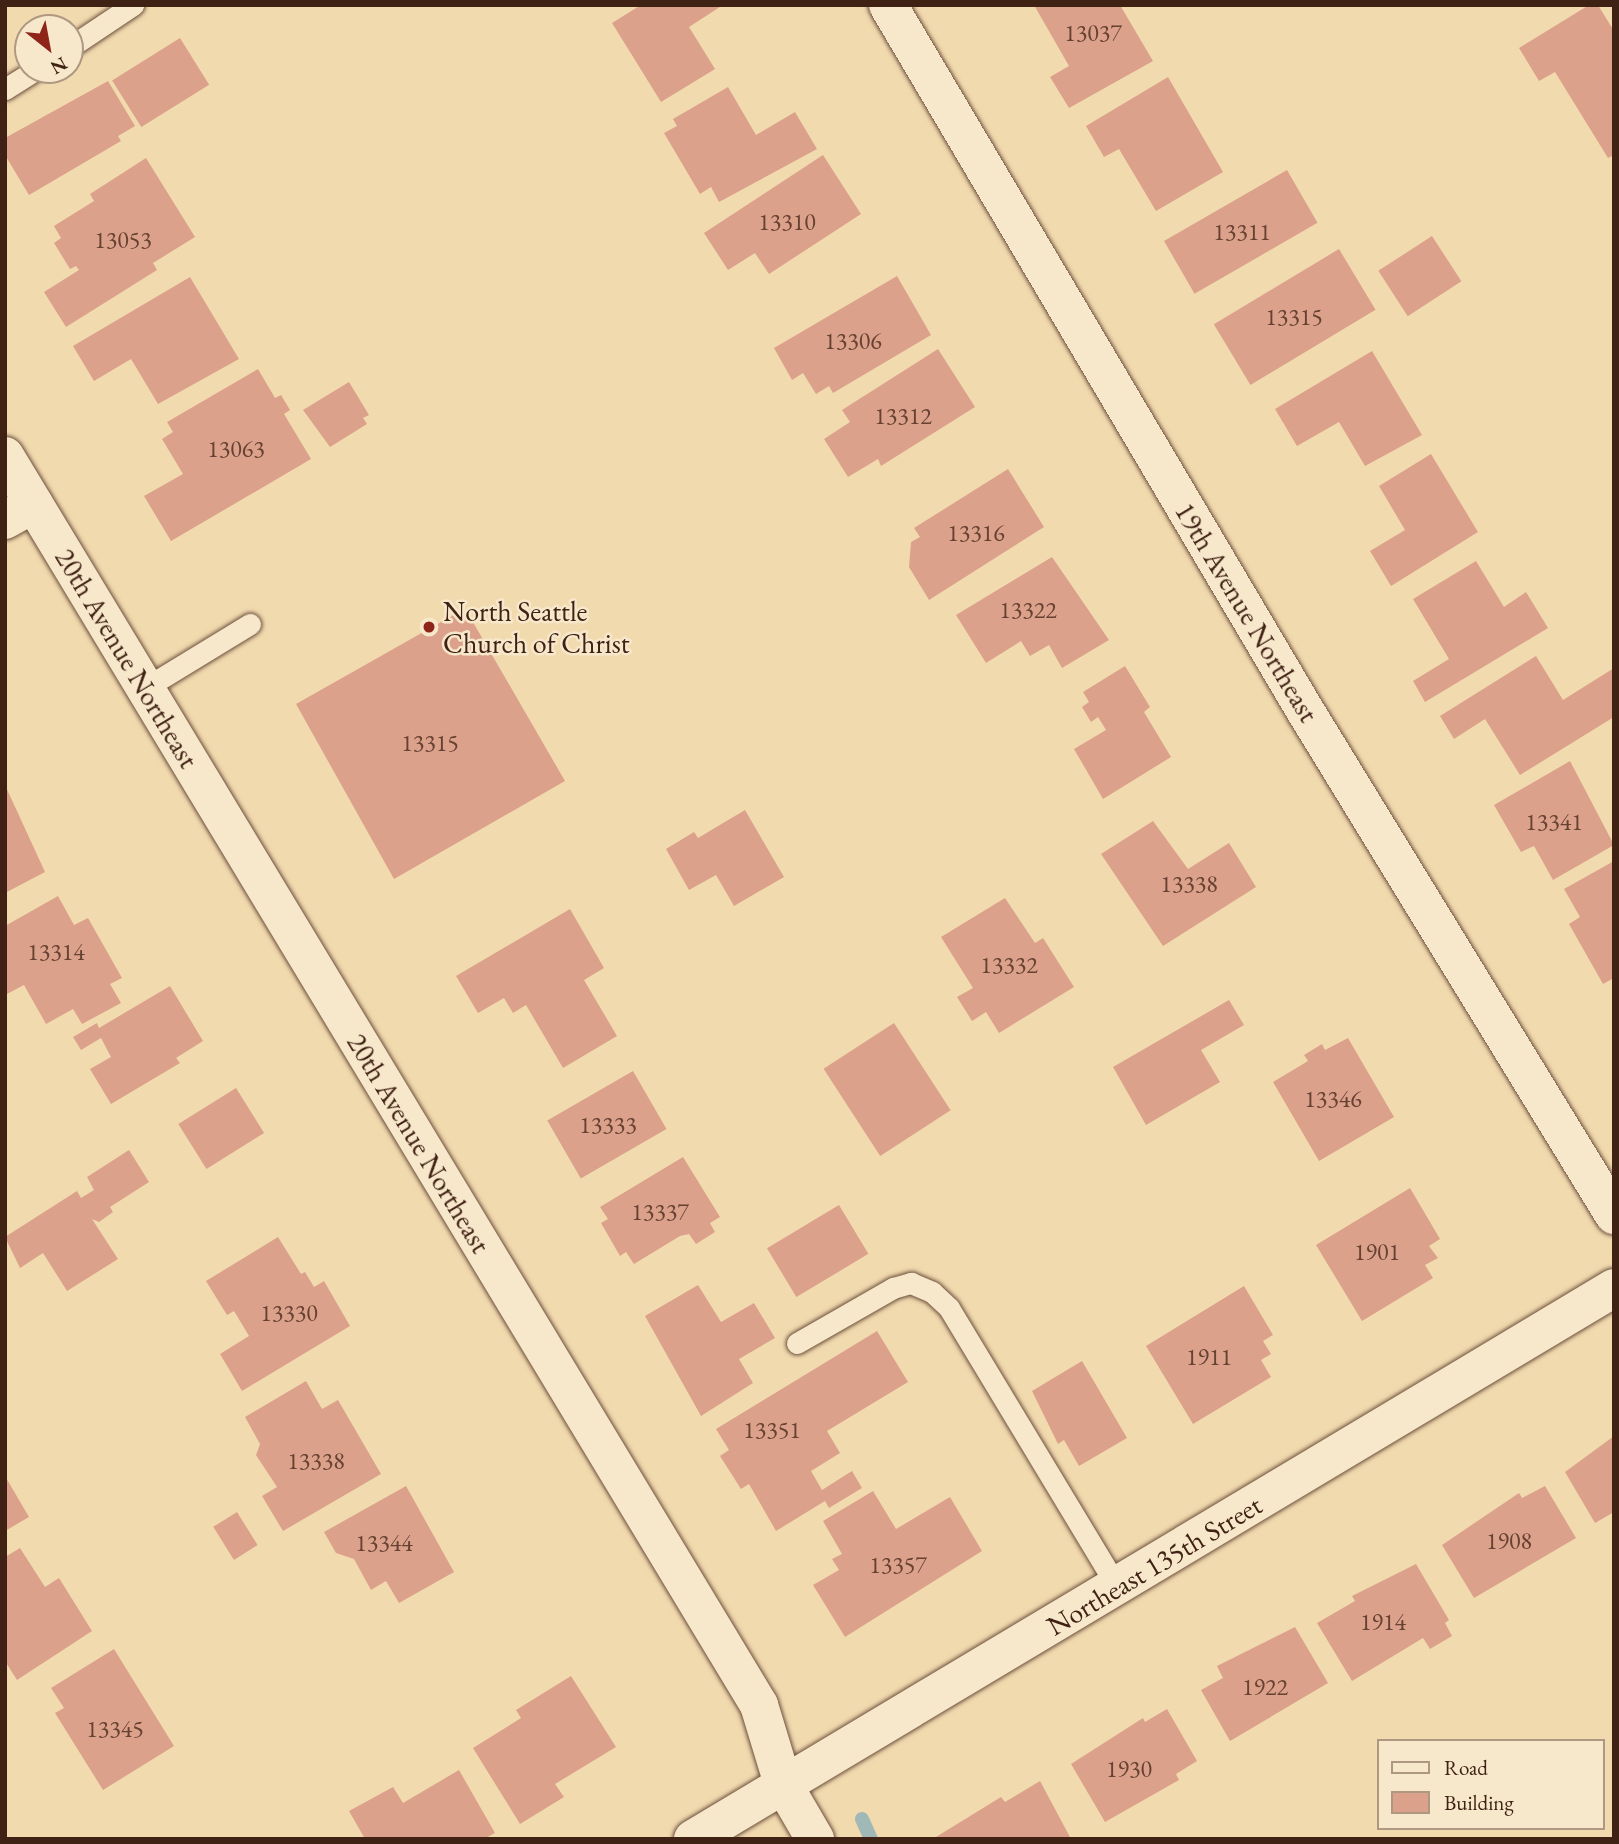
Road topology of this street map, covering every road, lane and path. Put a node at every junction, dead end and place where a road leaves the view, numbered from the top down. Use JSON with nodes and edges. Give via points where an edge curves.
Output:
{"nodes":[{"id":1,"x":133,"y":5,"type":"edge"},
{"id":2,"x":888,"y":5,"type":"edge"},
{"id":3,"x":84,"y":38,"type":"edge"},
{"id":4,"x":5,"y":456,"type":"edge"},
{"id":5,"x":20,"y":512,"type":"edge"},
{"id":6,"x":250,"y":624,"type":"dead end"},
{"id":7,"x":145,"y":688,"type":"junction"},
{"id":8,"x":1614,"y":1215,"type":"edge"},
{"id":9,"x":1614,"y":1288,"type":"edge"},
{"id":10,"x":797,"y":1343,"type":"dead end"},
{"id":11,"x":1118,"y":1588,"type":"junction"},
{"id":12,"x":783,"y":1784,"type":"junction"},
{"id":13,"x":692,"y":1839,"type":"edge"},
{"id":14,"x":815,"y":1839,"type":"edge"}],
"edges":[{"from":1,"to":3,"type":"lane"},
{"from":2,"to":8,"type":"street","name":"19th Avenue Northeast","via":[[1306,712]]},
{"from":4,"to":5,"type":"street","name":"20th Avenue Northeast"},
{"from":5,"to":7,"type":"street","name":"20th Avenue Northeast"},
{"from":6,"to":7,"type":"lane"},
{"from":7,"to":12,"type":"street","name":"20th Avenue Northeast","via":[[759,1705]]},
{"from":9,"to":11,"type":"street","name":"Northeast 135th Street"},
{"from":10,"to":11,"type":"lane","via":[[893,1288],[911,1283],[932,1292],[949,1308]]},
{"from":11,"to":12,"type":"street","name":"Northeast 135th Street"},
{"from":12,"to":13,"type":"street","name":"Northeast 135th Street"},
{"from":12,"to":14,"type":"street","name":"20th Avenue Northeast"}]}
